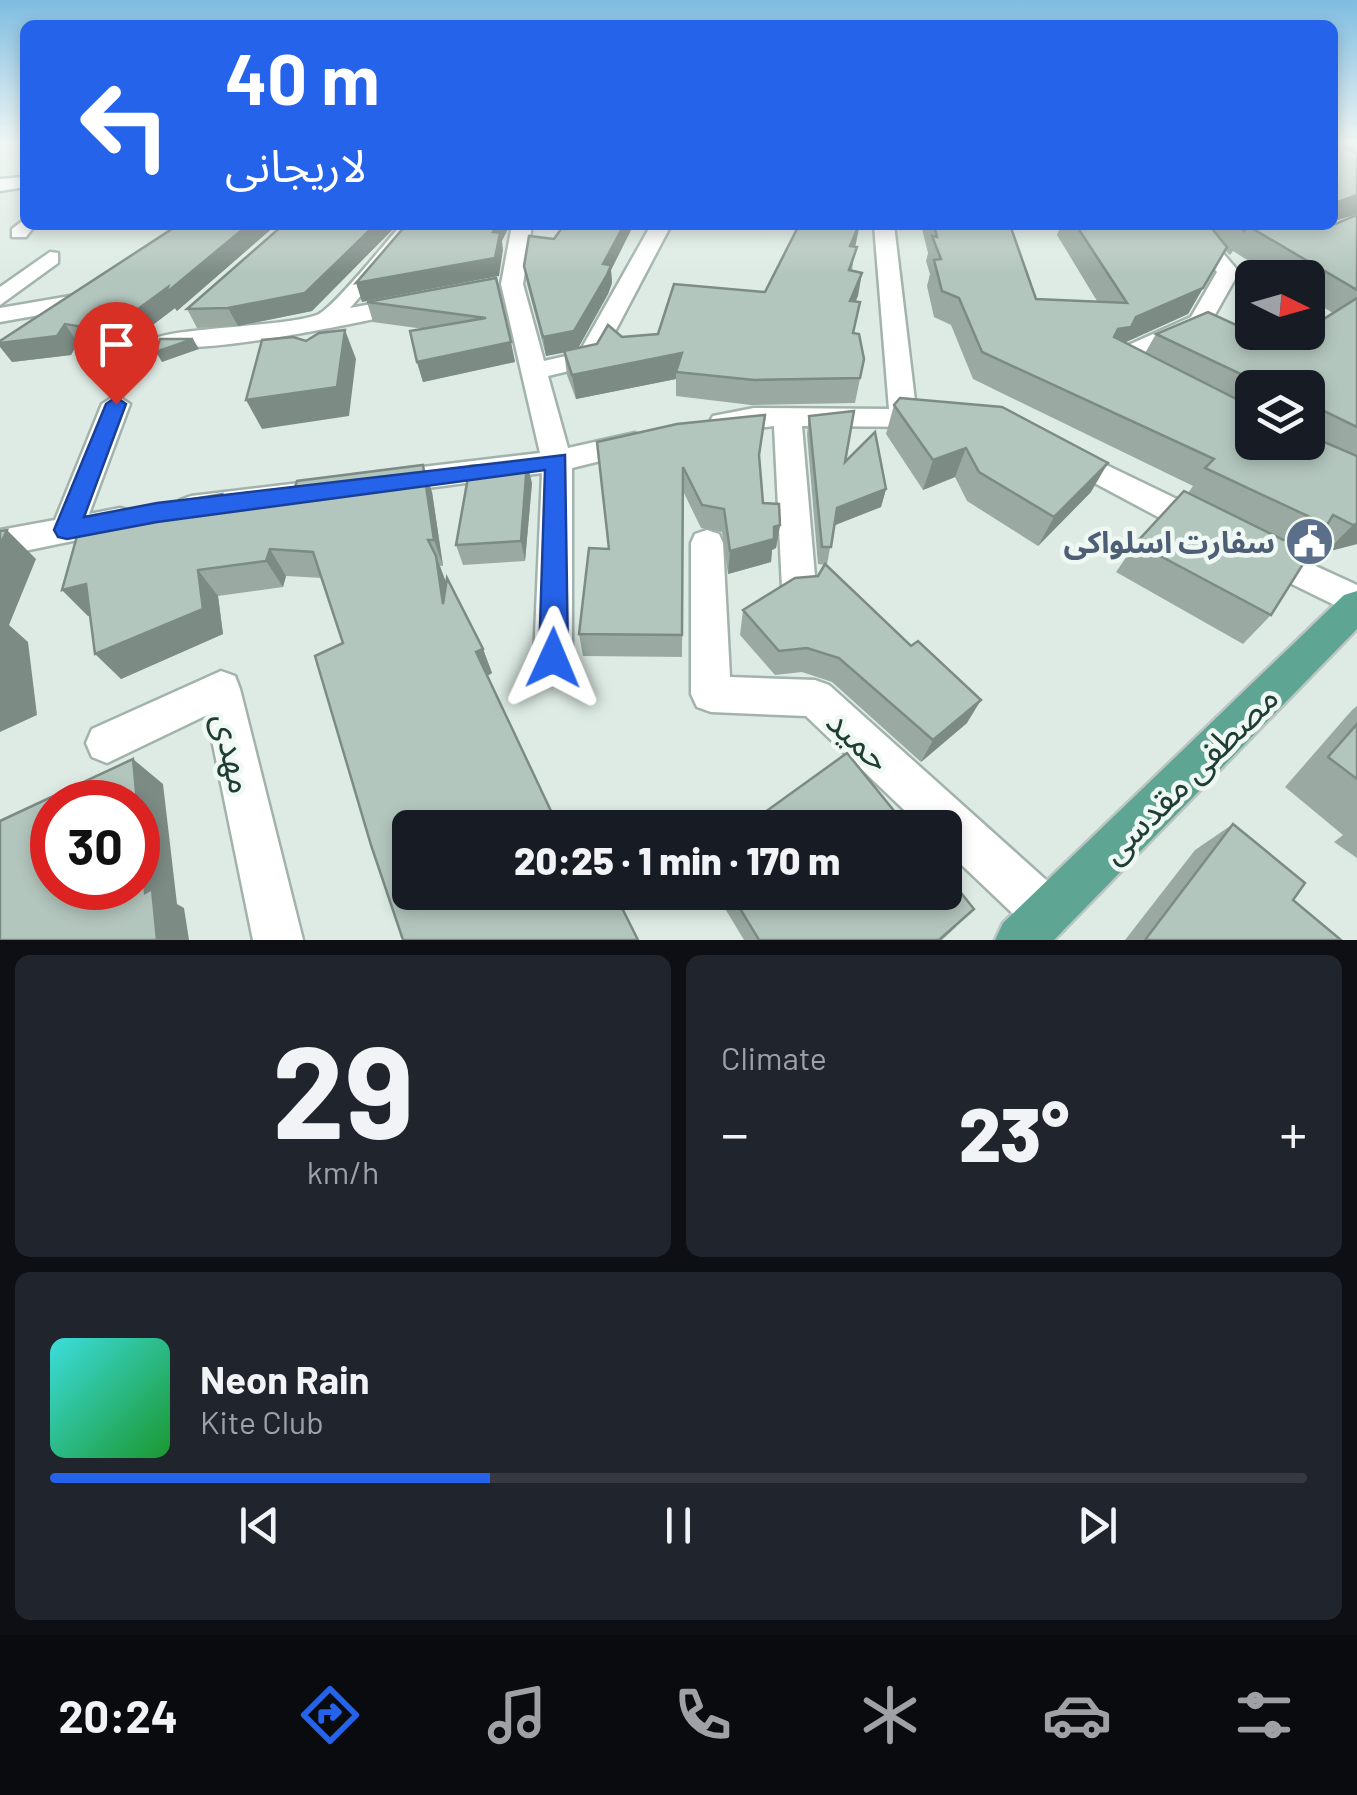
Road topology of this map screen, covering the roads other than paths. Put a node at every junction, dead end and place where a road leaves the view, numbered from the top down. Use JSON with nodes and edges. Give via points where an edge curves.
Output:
{"nodes":[{"id":1,"x":408,"y":230,"type":"edge"},
{"id":2,"x":520,"y":230,"type":"edge"},
{"id":3,"x":658,"y":230,"type":"edge"},
{"id":4,"x":885,"y":230,"type":"edge"},
{"id":5,"x":1192,"y":230,"type":"edge"},
{"id":6,"x":50,"y":258,"type":"dead end"},
{"id":7,"x":0,"y":298,"type":"edge"},
{"id":8,"x":436,"y":299,"type":"edge"},
{"id":9,"x":0,"y":314,"type":"edge"},
{"id":10,"x":192,"y":315,"type":"edge"},
{"id":11,"x":322,"y":331,"type":"junction"},
{"id":12,"x":30,"y":336,"type":"edge"},
{"id":13,"x":1128,"y":363,"type":"edge"},
{"id":14,"x":534,"y":371,"type":"junction"},
{"id":15,"x":116,"y":404,"type":"dead end"},
{"id":16,"x":787,"y":416,"type":"junction"},
{"id":17,"x":904,"y":416,"type":"junction"},
{"id":18,"x":954,"y":419,"type":"edge"},
{"id":19,"x":700,"y":429,"type":"edge"},
{"id":20,"x":664,"y":436,"type":"edge"},
{"id":21,"x":1037,"y":440,"type":"edge"},
{"id":22,"x":557,"y":460,"type":"junction"},
{"id":23,"x":67,"y":530,"type":"junction"},
{"id":24,"x":707,"y":543,"type":"dead end"},
{"id":25,"x":0,"y":544,"type":"edge"},
{"id":26,"x":799,"y":588,"type":"edge"},
{"id":27,"x":1357,"y":604,"type":"edge"},
{"id":28,"x":553,"y":658,"type":"dead end"},
{"id":29,"x":107,"y":743,"type":"dead end"},
{"id":30,"x":1034,"y":926,"type":"edge"},
{"id":31,"x":278,"y":940,"type":"edge"}],
"edges":[{"from":1,"to":11,"type":"street"},
{"from":2,"to":14,"type":"street","via":[[502,285]]},
{"from":3,"to":14,"type":"street","via":[[589,359]]},
{"from":4,"to":17,"type":"street"},
{"from":5,"to":13,"type":"street","via":[[1228,270],[1200,322]]},
{"from":6,"to":7,"type":"street"},
{"from":8,"to":11,"type":"street"},
{"from":9,"to":12,"type":"street","via":[[83,298]]},
{"from":10,"to":11,"type":"street","via":[[163,341]]},
{"from":14,"to":22,"type":"street"},
{"from":15,"to":23,"type":"street"},
{"from":16,"to":17,"type":"street"},
{"from":16,"to":19,"type":"street"},
{"from":16,"to":26,"type":"street"},
{"from":17,"to":18,"type":"street"},
{"from":20,"to":22,"type":"street"},
{"from":21,"to":27,"type":"street"},
{"from":22,"to":23,"type":"street","via":[[157,512]]},
{"from":22,"to":28,"type":"street"},
{"from":23,"to":25,"type":"street"},
{"from":24,"to":30,"type":"street","name":"حمید","via":[[712,694],[815,698]]},
{"from":27,"to":30,"type":"main road","name":"مصطفی مقدسی"},
{"from":29,"to":31,"type":"street","name":"مهدی","via":[[221,689]]}]}
